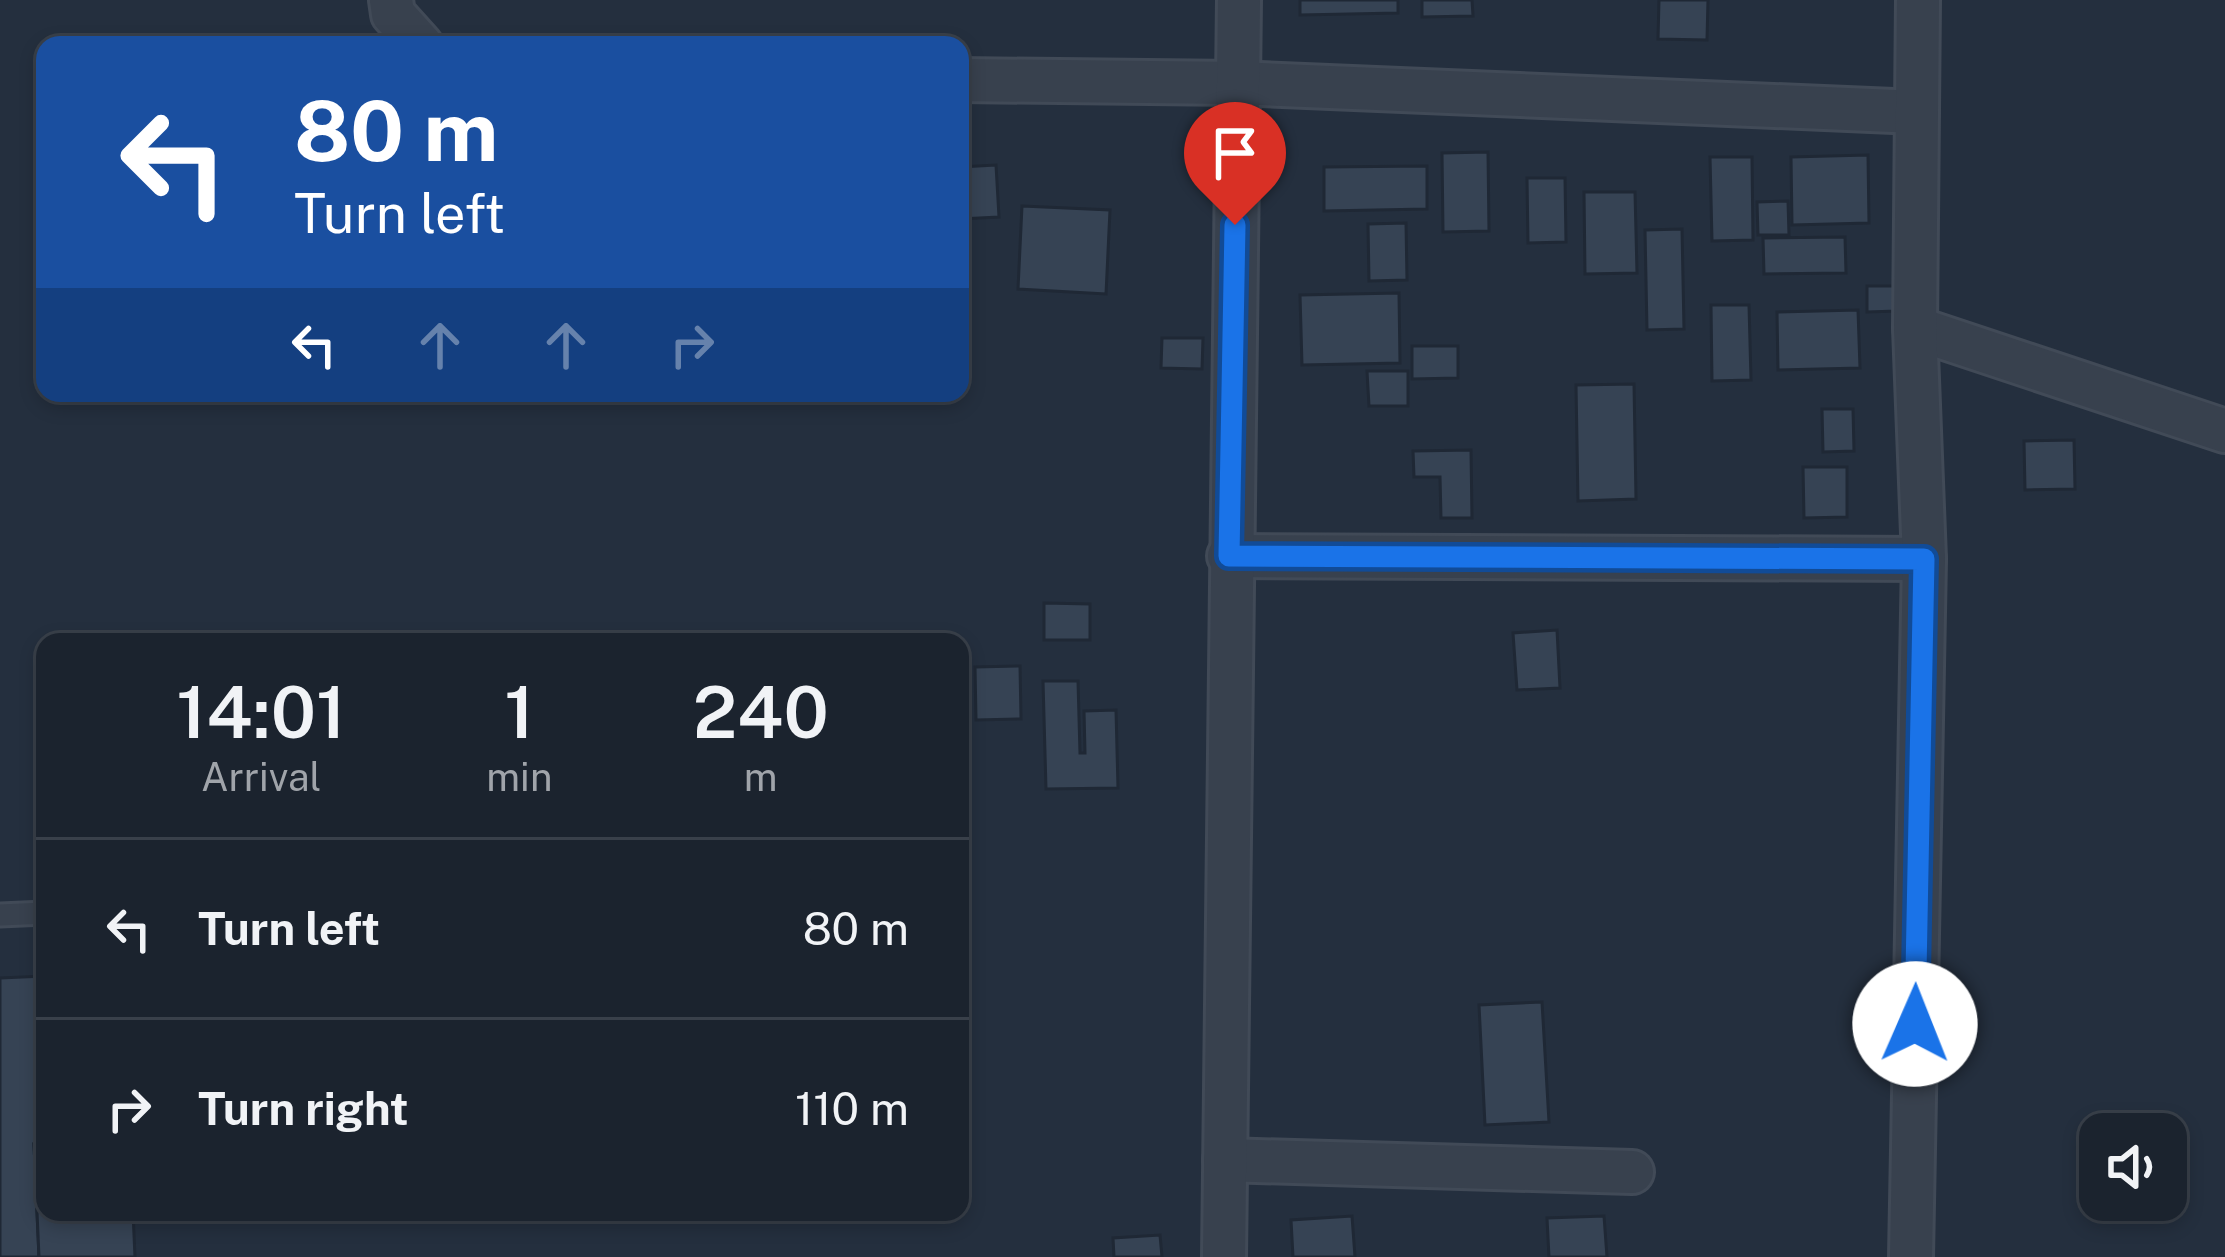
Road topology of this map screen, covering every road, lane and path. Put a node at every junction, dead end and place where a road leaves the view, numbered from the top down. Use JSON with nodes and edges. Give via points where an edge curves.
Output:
{"nodes":[{"id":1,"x":391,"y":0,"type":"edge"},
{"id":2,"x":1240,"y":0,"type":"edge"},
{"id":3,"x":1918,"y":0,"type":"edge"},
{"id":4,"x":413,"y":36,"type":"edge"},
{"id":5,"x":969,"y":80,"type":"edge"},
{"id":6,"x":1237,"y":83,"type":"junction"},
{"id":7,"x":1917,"y":112,"type":"junction"},
{"id":8,"x":1916,"y":328,"type":"junction"},
{"id":9,"x":2225,"y":430,"type":"edge"},
{"id":10,"x":1229,"y":556,"type":"junction"},
{"id":11,"x":1924,"y":559,"type":"junction"},
{"id":12,"x":36,"y":913,"type":"edge"},
{"id":13,"x":0,"y":915,"type":"edge"},
{"id":14,"x":1225,"y":1160,"type":"junction"},
{"id":15,"x":1632,"y":1172,"type":"dead end"},
{"id":16,"x":1224,"y":1257,"type":"edge"},
{"id":17,"x":1911,"y":1257,"type":"edge"}],
"edges":[{"from":1,"to":4,"type":"street"},
{"from":2,"to":6,"type":"street"},
{"from":3,"to":7,"type":"street"},
{"from":5,"to":6,"type":"street"},
{"from":6,"to":7,"type":"street"},
{"from":6,"to":10,"type":"street"},
{"from":7,"to":8,"type":"street"},
{"from":8,"to":9,"type":"street"},
{"from":8,"to":11,"type":"street"},
{"from":10,"to":11,"type":"street"},
{"from":10,"to":14,"type":"street"},
{"from":11,"to":17,"type":"street"},
{"from":12,"to":13,"type":"lane"},
{"from":14,"to":15,"type":"street"},
{"from":14,"to":16,"type":"street"}]}
